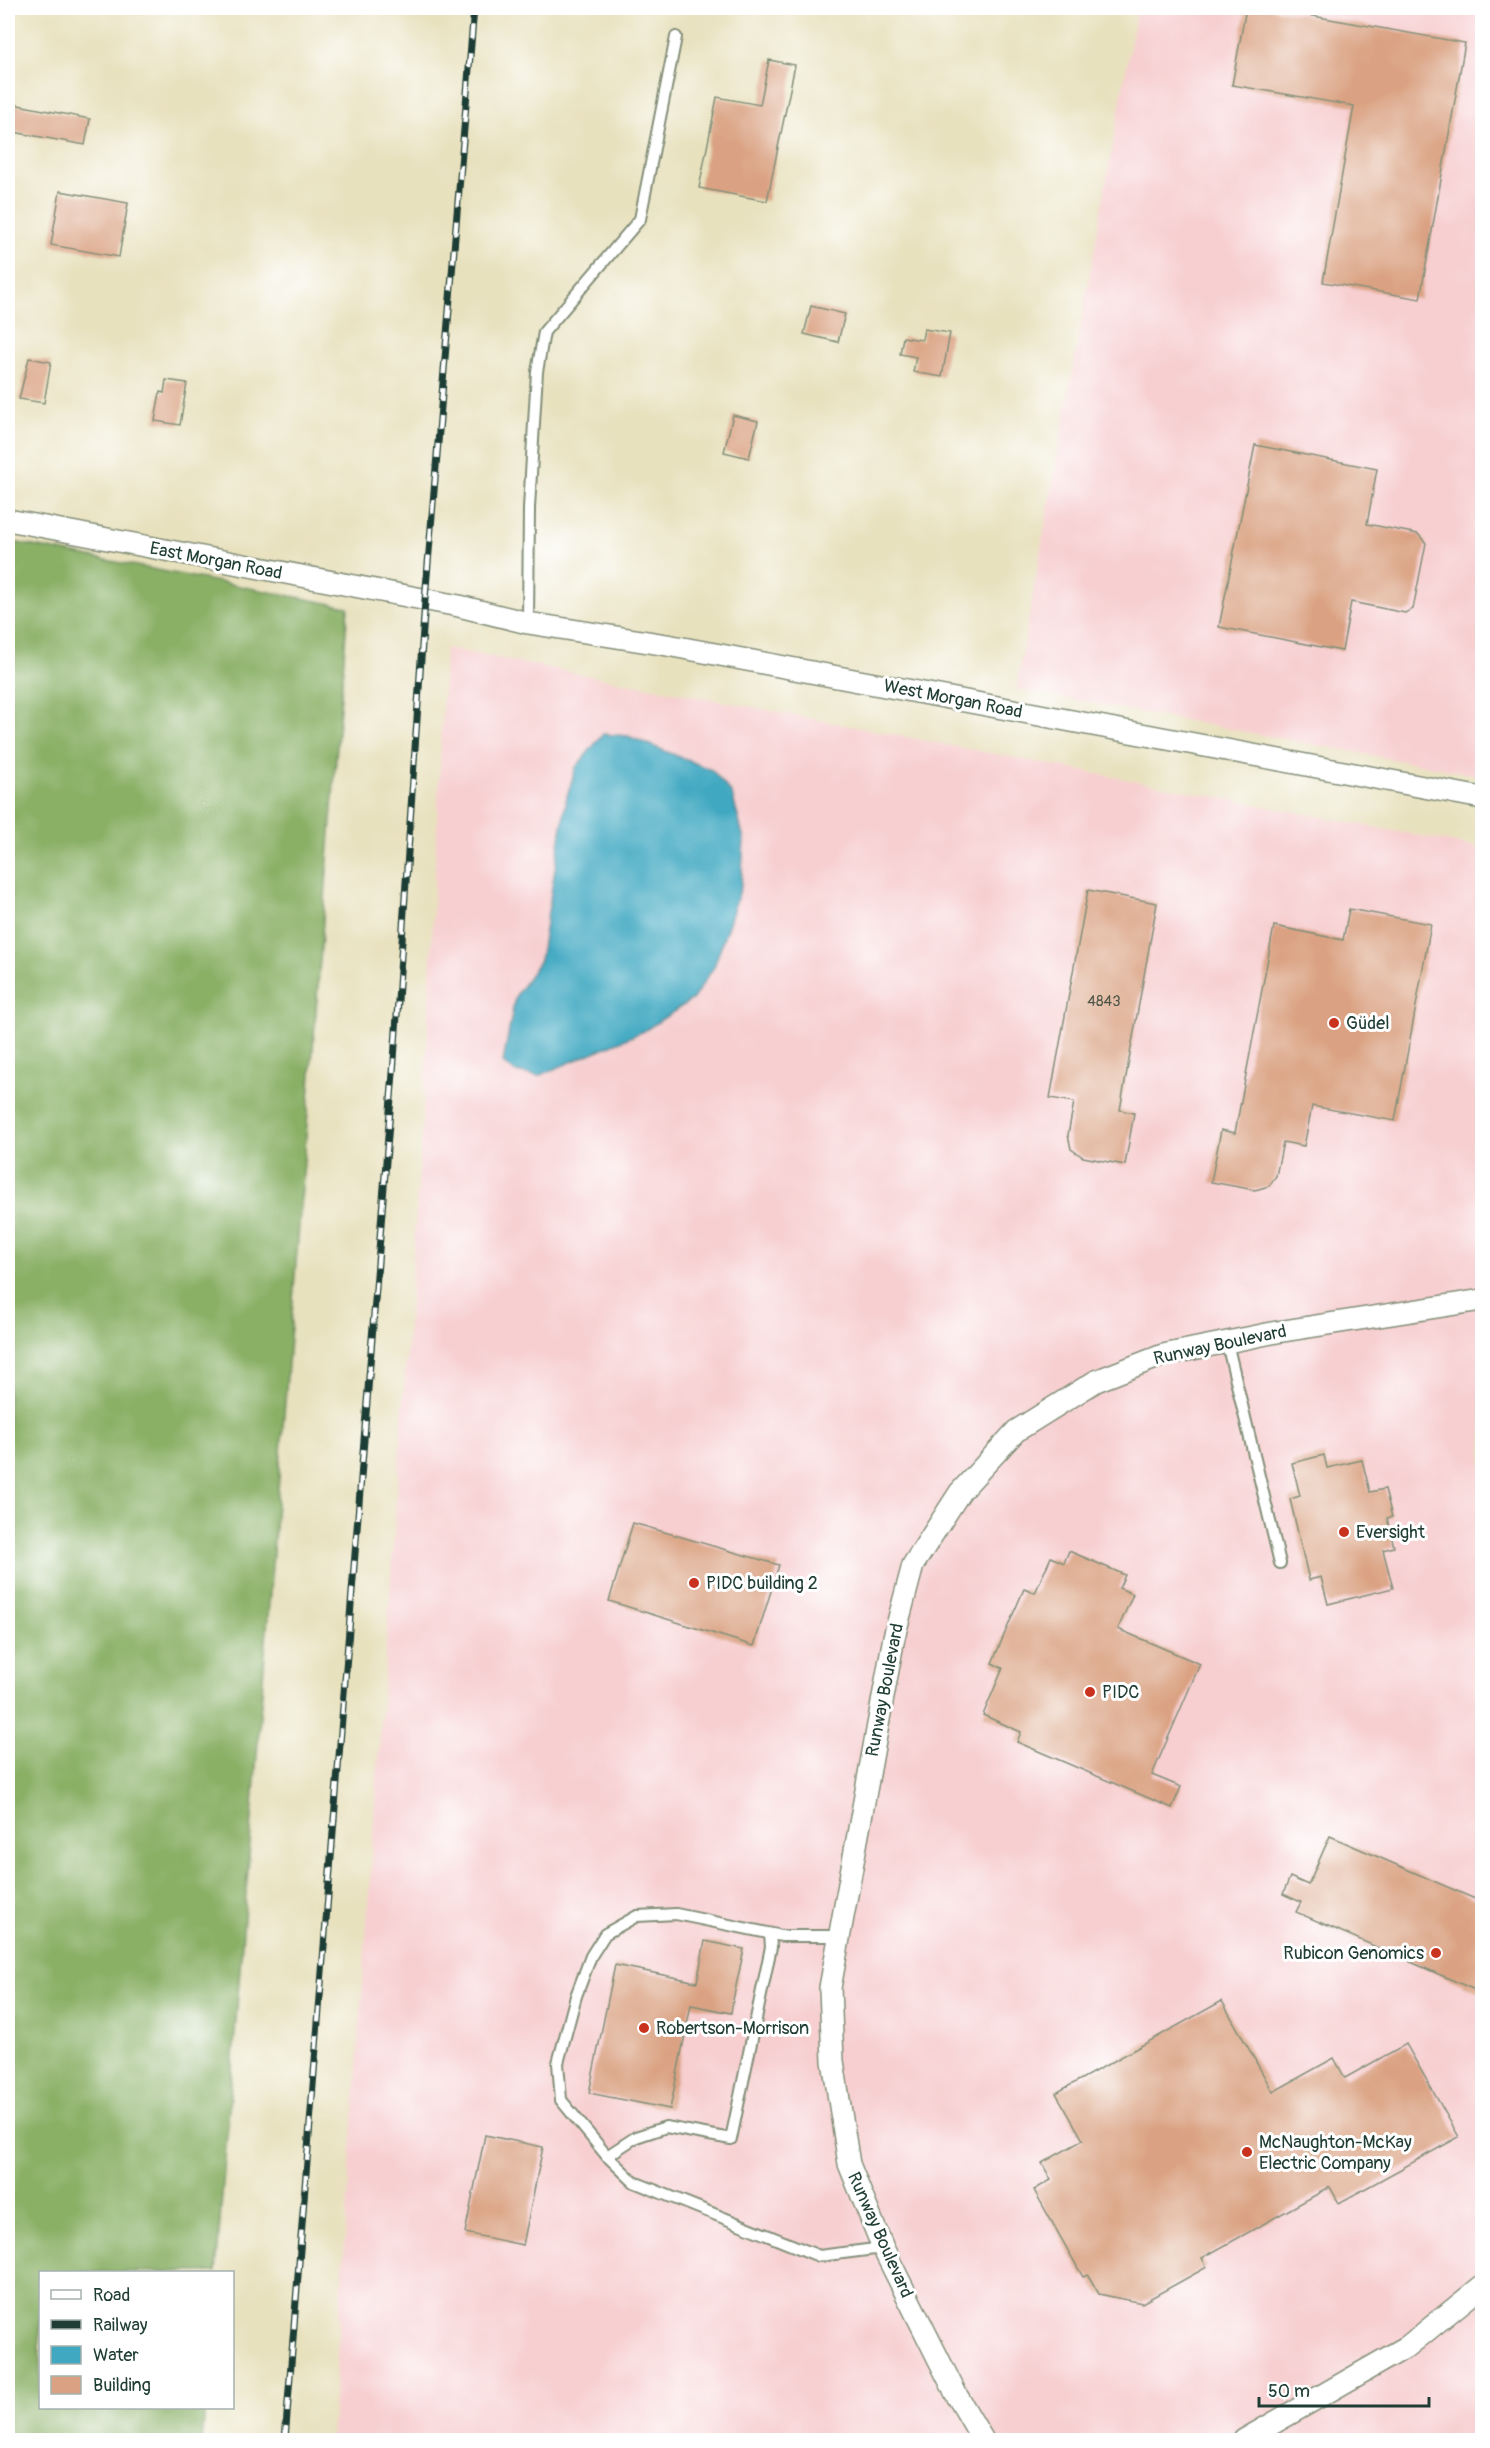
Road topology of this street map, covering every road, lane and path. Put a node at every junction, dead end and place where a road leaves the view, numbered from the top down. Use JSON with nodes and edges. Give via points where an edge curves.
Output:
{"nodes":[{"id":1,"x":676,"y":37,"type":"dead end"},
{"id":2,"x":8,"y":520,"type":"edge"},
{"id":3,"x":424,"y":600,"type":"joint"},
{"id":4,"x":528,"y":623,"type":"junction"},
{"id":5,"x":1482,"y":798,"type":"edge"},
{"id":6,"x":1482,"y":1300,"type":"edge"},
{"id":7,"x":1227,"y":1342,"type":"junction"},
{"id":8,"x":1280,"y":1563,"type":"dead end"},
{"id":9,"x":770,"y":1934,"type":"junction"},
{"id":10,"x":840,"y":1936,"type":"junction"},
{"id":11,"x":607,"y":2156,"type":"junction"},
{"id":12,"x":883,"y":2248,"type":"junction"},
{"id":13,"x":1482,"y":2286,"type":"edge"},
{"id":14,"x":984,"y":2440,"type":"edge"},
{"id":15,"x":1244,"y":2440,"type":"edge"}],
"edges":[{"from":1,"to":4,"type":"lane","via":[[640,219],[544,332],[529,508]]},
{"from":2,"to":3,"type":"street","name":"East Morgan Road"},
{"from":3,"to":4,"type":"street","name":"West Morgan Road"},
{"from":4,"to":5,"type":"street","name":"West Morgan Road","via":[[690,649]]},
{"from":6,"to":7,"type":"street","name":"Runway Boulevard"},
{"from":7,"to":8,"type":"lane"},
{"from":7,"to":10,"type":"street","name":"Runway Boulevard","via":[[1163,1355],[1096,1381],[1016,1431],[960,1491],[913,1565],[894,1637]]},
{"from":9,"to":10,"type":"lane"},
{"from":9,"to":11,"type":"lane","via":[[771,1947],[731,2139],[666,2127],[636,2137]]},
{"from":9,"to":11,"type":"lane","via":[[676,1914],[637,1916],[605,1934],[591,1956],[576,1996],[558,2063],[561,2100]]},
{"from":10,"to":12,"type":"street","name":"Runway Boulevard","via":[[830,1988],[834,2061],[849,2164]]},
{"from":11,"to":12,"type":"lane","via":[[634,2182],[819,2256]]},
{"from":12,"to":14,"type":"street","name":"Runway Boulevard","via":[[956,2394]]},
{"from":13,"to":15,"type":"street","via":[[1408,2346]]}]}
